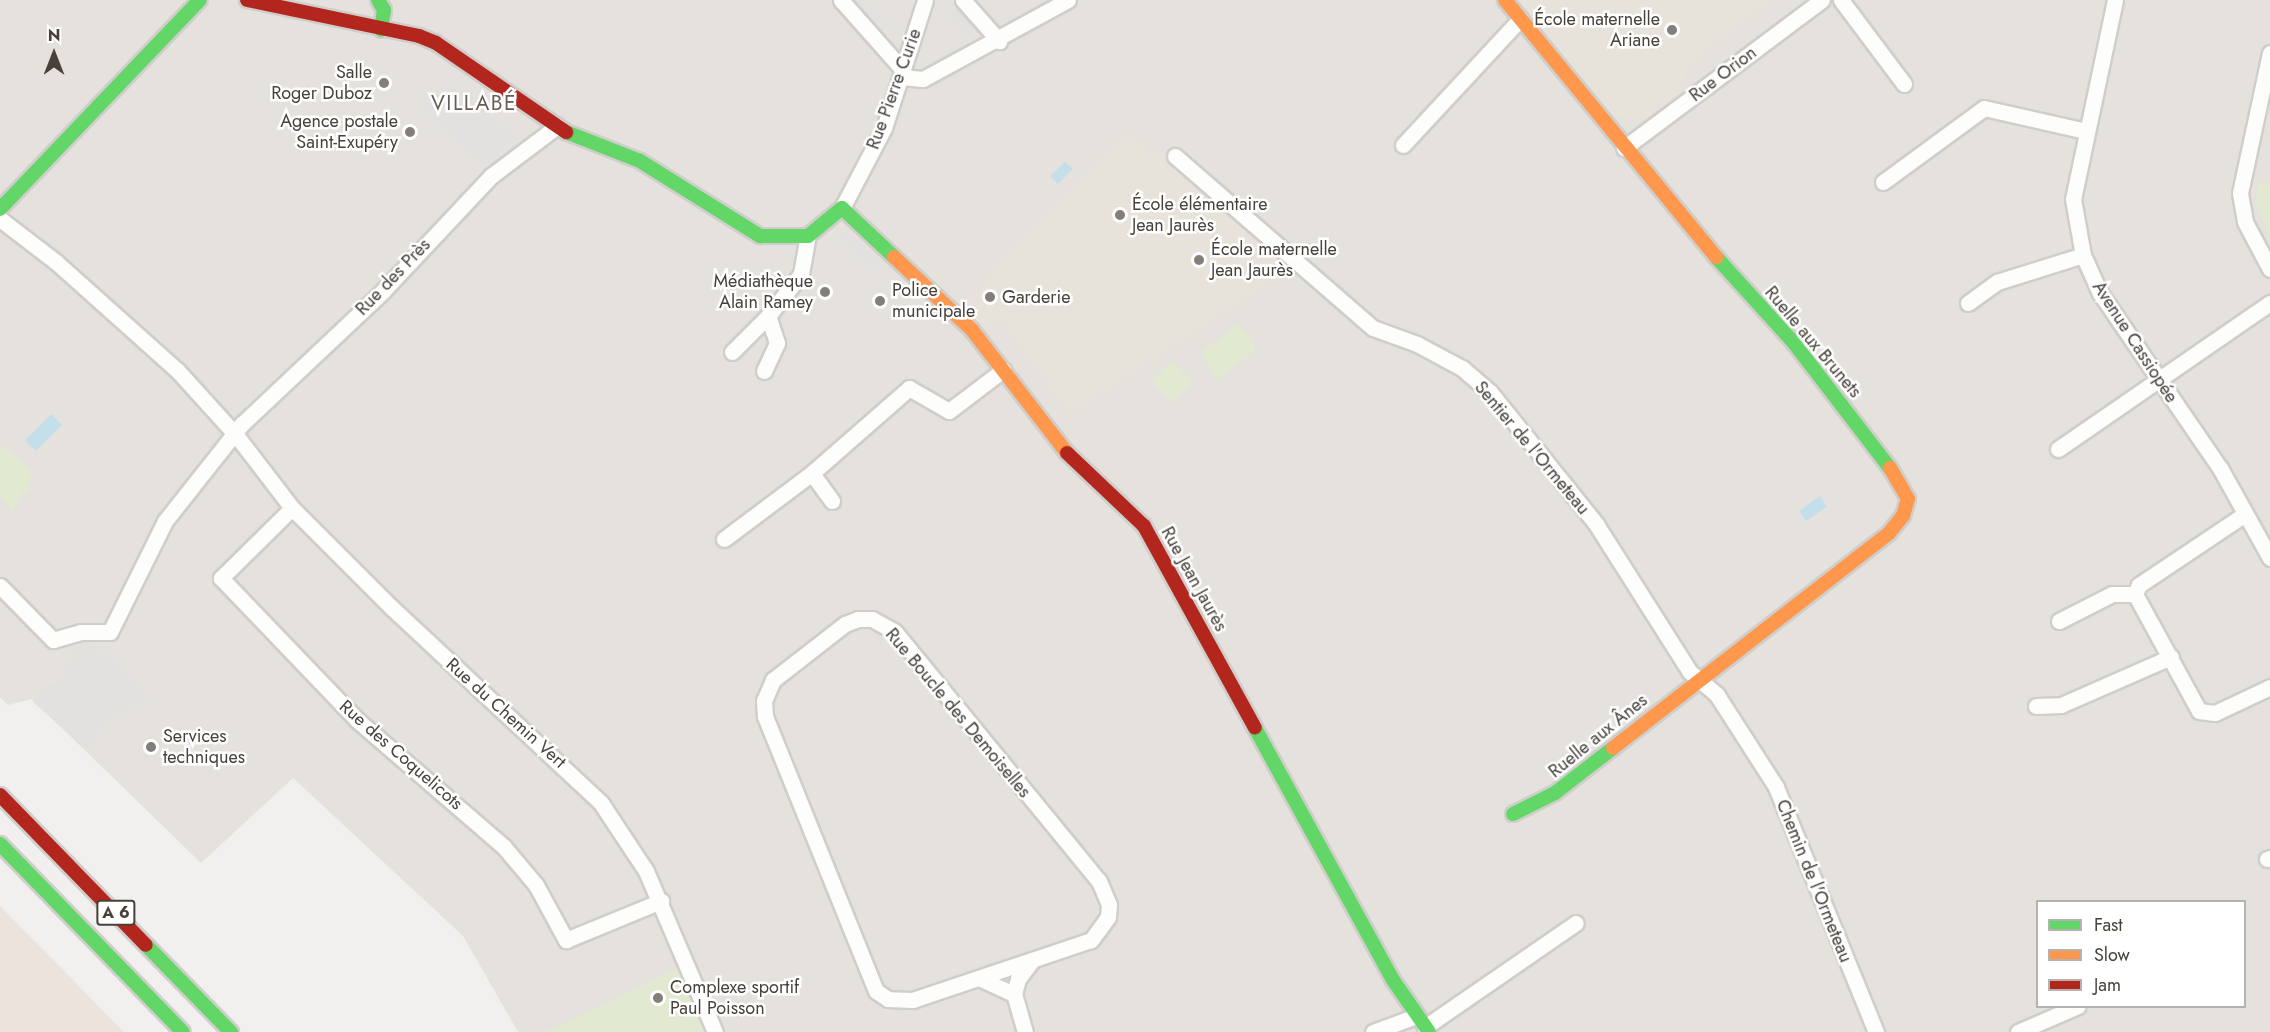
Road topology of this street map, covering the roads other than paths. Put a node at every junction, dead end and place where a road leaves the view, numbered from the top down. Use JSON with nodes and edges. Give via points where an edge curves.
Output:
{"nodes":[{"id":1,"x":200,"y":0,"type":"edge"},
{"id":2,"x":247,"y":0,"type":"edge"},
{"id":3,"x":378,"y":0,"type":"edge"},
{"id":4,"x":841,"y":0,"type":"edge"},
{"id":5,"x":925,"y":0,"type":"edge"},
{"id":6,"x":963,"y":0,"type":"edge"},
{"id":7,"x":1068,"y":0,"type":"edge"},
{"id":8,"x":1505,"y":0,"type":"edge"},
{"id":9,"x":1822,"y":0,"type":"edge"},
{"id":10,"x":1841,"y":0,"type":"edge"},
{"id":11,"x":2115,"y":0,"type":"edge"},
{"id":12,"x":1520,"y":19,"type":"junction"},
{"id":13,"x":381,"y":30,"type":"junction"},
{"id":14,"x":999,"y":41,"type":"junction"},
{"id":15,"x":2270,"y":56,"type":"edge"},
{"id":16,"x":902,"y":73,"type":"junction"},
{"id":17,"x":1904,"y":84,"type":"dead end"},
{"id":18,"x":557,"y":126,"type":"junction"},
{"id":19,"x":2086,"y":131,"type":"junction"},
{"id":20,"x":1403,"y":145,"type":"dead end"},
{"id":21,"x":1624,"y":148,"type":"junction"},
{"id":22,"x":1175,"y":156,"type":"dead end"},
{"id":23,"x":1883,"y":182,"type":"dead end"},
{"id":24,"x":0,"y":208,"type":"edge"},
{"id":25,"x":842,"y":208,"type":"junction"},
{"id":26,"x":0,"y":219,"type":"edge"},
{"id":27,"x":808,"y":236,"type":"junction"},
{"id":28,"x":2083,"y":255,"type":"junction"},
{"id":29,"x":2270,"y":269,"type":"edge"},
{"id":30,"x":1968,"y":303,"type":"dead end"},
{"id":31,"x":2270,"y":303,"type":"edge"},
{"id":32,"x":768,"y":316,"type":"junction"},
{"id":33,"x":732,"y":352,"type":"dead end"},
{"id":34,"x":1003,"y":370,"type":"junction"},
{"id":35,"x":764,"y":371,"type":"dead end"},
{"id":36,"x":2157,"y":380,"type":"junction"},
{"id":37,"x":236,"y":435,"type":"junction"},
{"id":38,"x":2058,"y":449,"type":"dead end"},
{"id":39,"x":812,"y":472,"type":"junction"},
{"id":40,"x":832,"y":501,"type":"dead end"},
{"id":41,"x":292,"y":508,"type":"junction"},
{"id":42,"x":2245,"y":514,"type":"junction"},
{"id":43,"x":724,"y":539,"type":"dead end"},
{"id":44,"x":2270,"y":558,"type":"edge"},
{"id":45,"x":0,"y":586,"type":"edge"},
{"id":46,"x":2135,"y":594,"type":"junction"},
{"id":47,"x":2059,"y":621,"type":"dead end"},
{"id":48,"x":2171,"y":657,"type":"junction"},
{"id":49,"x":1700,"y":677,"type":"junction"},
{"id":50,"x":2270,"y":687,"type":"edge"},
{"id":51,"x":2036,"y":706,"type":"dead end"},
{"id":52,"x":0,"y":795,"type":"edge"},
{"id":53,"x":1513,"y":814,"type":"dead end"},
{"id":54,"x":0,"y":844,"type":"edge"},
{"id":55,"x":661,"y":901,"type":"junction"},
{"id":56,"x":1576,"y":923,"type":"dead end"},
{"id":57,"x":1031,"y":962,"type":"junction"},
{"id":58,"x":979,"y":978,"type":"junction"},
{"id":59,"x":1014,"y":994,"type":"junction"},
{"id":60,"x":2073,"y":1008,"type":"edge"},
{"id":61,"x":1423,"y":1025,"type":"edge"},
{"id":62,"x":183,"y":1032,"type":"edge"},
{"id":63,"x":231,"y":1032,"type":"edge"},
{"id":64,"x":715,"y":1032,"type":"edge"},
{"id":65,"x":1026,"y":1032,"type":"edge"},
{"id":66,"x":1373,"y":1032,"type":"edge"},
{"id":67,"x":1876,"y":1032,"type":"edge"},
{"id":68,"x":2018,"y":1032,"type":"edge"}],
"edges":[{"from":1,"to":24,"type":"main road"},
{"from":2,"to":13,"type":"main road"},
{"from":3,"to":13,"type":"main road","via":[[384,10]]},
{"from":4,"to":16,"type":"street"},
{"from":5,"to":16,"type":"street","name":"Rue Pierre Curie"},
{"from":6,"to":14,"type":"street"},
{"from":7,"to":14,"type":"street"},
{"from":8,"to":12,"type":"main road","name":"Ruelle aux Brunets"},
{"from":9,"to":21,"type":"street","name":"Rue Orion"},
{"from":10,"to":17,"type":"street"},
{"from":11,"to":19,"type":"street","name":"Avenue Cassiopée"},
{"from":12,"to":20,"type":"street"},
{"from":12,"to":21,"type":"main road","name":"Ruelle aux Brunets"},
{"from":13,"to":18,"type":"main road","via":[[436,43]]},
{"from":14,"to":16,"type":"street","via":[[923,79]]},
{"from":15,"to":29,"type":"street","via":[[2240,193],[2244,222]]},
{"from":16,"to":25,"type":"street","name":"Rue Pierre Curie","via":[[884,128]]},
{"from":18,"to":27,"type":"main road","via":[[574,137],[640,161],[760,236]]},
{"from":18,"to":37,"type":"street","name":"Rue des Près","via":[[491,176],[382,291],[242,424]]},
{"from":19,"to":23,"type":"street","via":[[1984,108]]},
{"from":19,"to":28,"type":"street","name":"Avenue Cassiopée","via":[[2073,199]]},
{"from":21,"to":49,"type":"main road","name":"Ruelle aux Brunets","via":[[1794,343],[1891,469],[1908,499],[1903,516],[1889,533]]},
{"from":22,"to":49,"type":"street","name":"Sentier de l'Ormeteau","via":[[1373,328],[1417,344],[1462,368],[1490,392],[1596,524],[1690,672]]},
{"from":25,"to":27,"type":"main road"},
{"from":25,"to":34,"type":"main road","name":"Rue Jean Jaurès","via":[[972,330]]},
{"from":26,"to":37,"type":"street","name":"Rue du Chemin Vert","via":[[123,320],[177,370]]},
{"from":27,"to":32,"type":"street","via":[[801,274]]},
{"from":28,"to":30,"type":"street","via":[[1997,282]]},
{"from":28,"to":36,"type":"street","name":"Avenue Cassiopée","via":[[2100,293]]},
{"from":31,"to":36,"type":"street"},
{"from":32,"to":33,"type":"street"},
{"from":32,"to":35,"type":"street","via":[[777,343]]},
{"from":34,"to":39,"type":"street","via":[[949,411],[909,388]]},
{"from":34,"to":61,"type":"main road","name":"Rue Jean Jaurès","via":[[1078,468],[1136,517],[1153,539]]},
{"from":36,"to":38,"type":"street"},
{"from":36,"to":42,"type":"street","name":"Avenue Cassiopée","via":[[2220,468]]},
{"from":37,"to":41,"type":"street","name":"Rue du Chemin Vert"},
{"from":37,"to":45,"type":"street","name":"Rue des Près","via":[[165,521],[110,632],[81,632],[53,640]]},
{"from":39,"to":40,"type":"street"},
{"from":39,"to":43,"type":"street"},
{"from":41,"to":55,"type":"street","name":"Rue du Chemin Vert","via":[[391,607],[601,803],[626,837]]},
{"from":41,"to":55,"type":"street","name":"Rue des Coquelicots","via":[[221,578],[357,720],[504,847],[536,885],[566,940]]},
{"from":42,"to":44,"type":"street","name":"Avenue Cassiopée"},
{"from":42,"to":46,"type":"street","via":[[2139,585]]},
{"from":46,"to":47,"type":"street","via":[[2112,594]]},
{"from":46,"to":48,"type":"street"},
{"from":48,"to":50,"type":"street","via":[[2199,711],[2206,714]]},
{"from":48,"to":51,"type":"street","via":[[2061,705]]},
{"from":49,"to":53,"type":"main road","name":"Ruelle aux Ânes","via":[[1556,793]]},
{"from":49,"to":67,"type":"street","name":"Chemin de l'Ormeteau","via":[[1717,695],[1776,787]]},
{"from":52,"to":63,"type":"main road","number":"A 6"},
{"from":54,"to":62,"type":"main road","number":"A 6"},
{"from":55,"to":64,"type":"street","name":"Rue du Chemin Vert"},
{"from":56,"to":61,"type":"street"},
{"from":57,"to":58,"type":"street","name":"Rue Boucle des Demoiselles"},
{"from":57,"to":58,"type":"street","name":"Rue Boucle des Demoiselles","via":[[1091,940],[1108,917],[1106,892],[895,632],[872,619],[858,619],[845,624],[772,680],[767,688],[765,716],[876,991],[888,999],[913,1000]]},
{"from":57,"to":59,"type":"street","via":[[1018,979]]},
{"from":58,"to":59,"type":"street"},
{"from":59,"to":65,"type":"street"},
{"from":60,"to":68,"type":"street"},
{"from":61,"to":66,"type":"street"}]}
